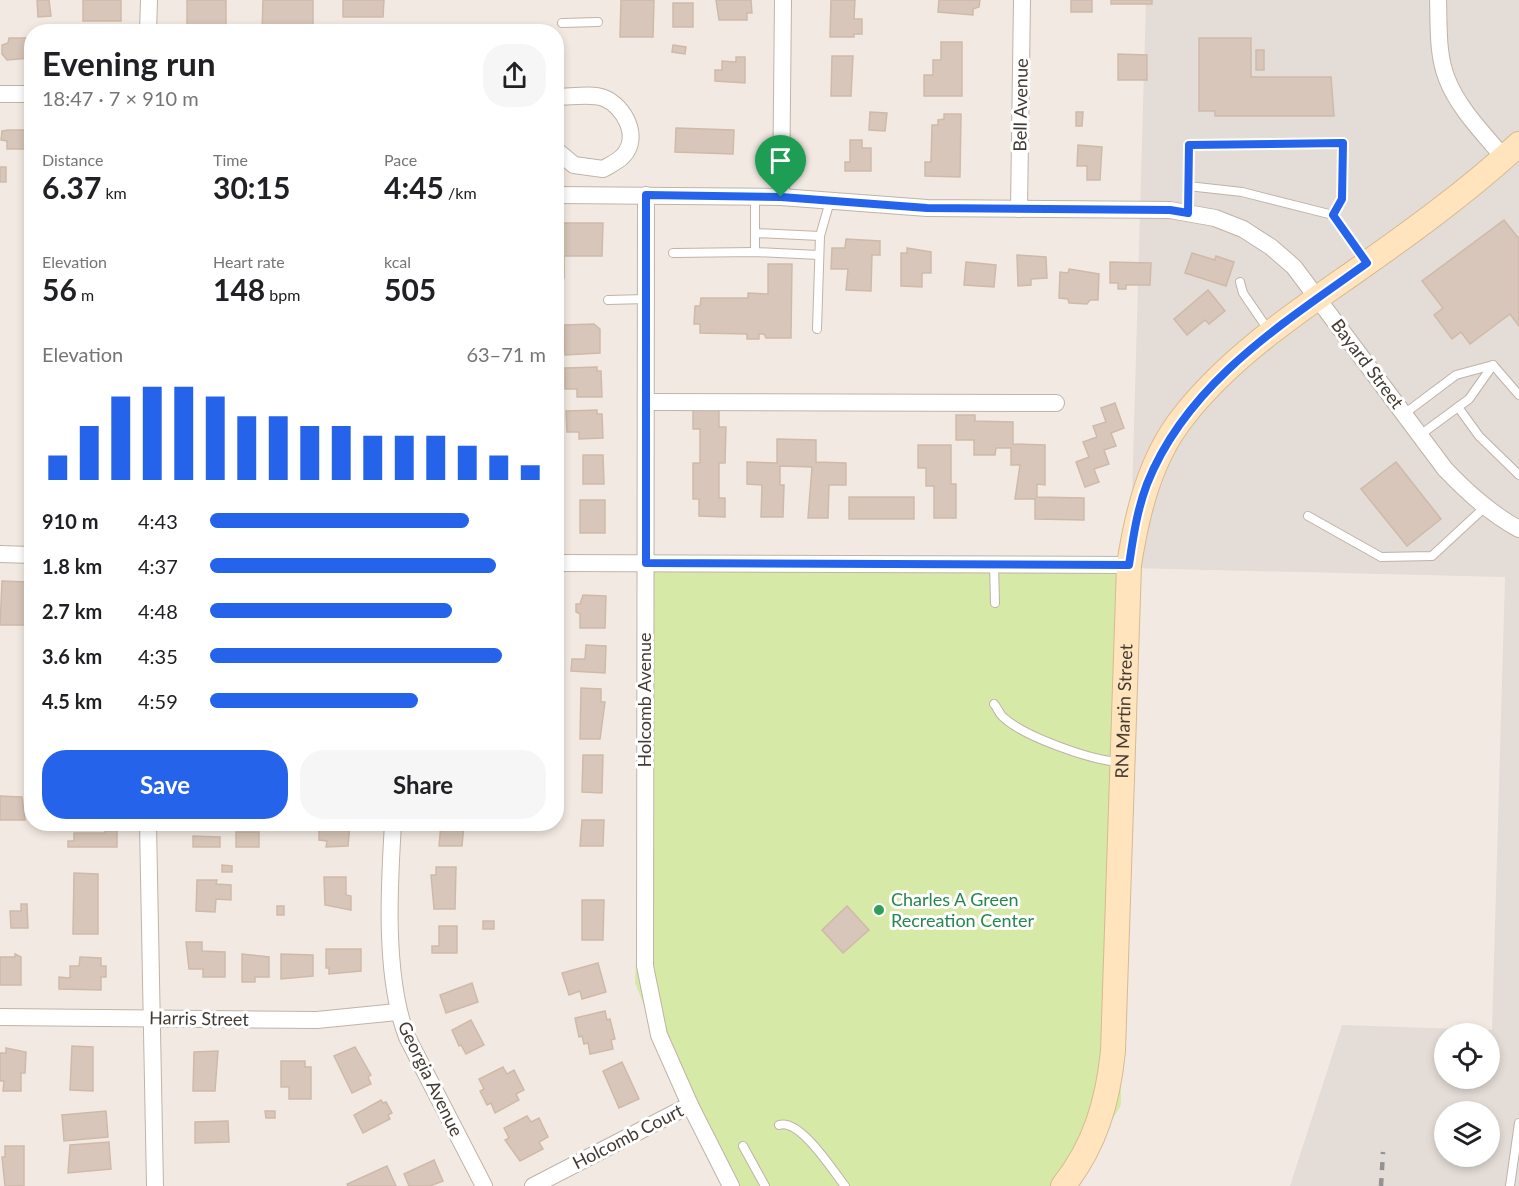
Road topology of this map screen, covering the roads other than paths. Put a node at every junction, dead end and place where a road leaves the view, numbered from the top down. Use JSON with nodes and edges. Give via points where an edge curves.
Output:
{"nodes":[{"id":1,"x":149,"y":0,"type":"edge"},
{"id":2,"x":783,"y":0,"type":"edge"},
{"id":3,"x":1022,"y":0,"type":"edge"},
{"id":4,"x":1438,"y":0,"type":"edge"},
{"id":5,"x":598,"y":22,"type":"dead end"},
{"id":6,"x":562,"y":23,"type":"dead end"},
{"id":7,"x":148,"y":24,"type":"edge"},
{"id":8,"x":564,"y":93,"type":"edge"},
{"id":9,"x":0,"y":94,"type":"edge"},
{"id":10,"x":24,"y":94,"type":"edge"},
{"id":11,"x":1511,"y":151,"type":"edge"},
{"id":12,"x":564,"y":157,"type":"edge"},
{"id":13,"x":1188,"y":186,"type":"junction"},
{"id":14,"x":564,"y":195,"type":"edge"},
{"id":15,"x":646,"y":195,"type":"junction"},
{"id":16,"x":755,"y":196,"type":"junction"},
{"id":17,"x":781,"y":197,"type":"junction"},
{"id":18,"x":831,"y":201,"type":"junction"},
{"id":19,"x":1019,"y":209,"type":"junction"},
{"id":20,"x":1188,"y":213,"type":"junction"},
{"id":21,"x":1333,"y":215,"type":"junction"},
{"id":22,"x":755,"y":233,"type":"junction"},
{"id":23,"x":820,"y":236,"type":"junction"},
{"id":24,"x":755,"y":252,"type":"junction"},
{"id":25,"x":673,"y":253,"type":"dead end"},
{"id":26,"x":819,"y":255,"type":"junction"},
{"id":27,"x":1367,"y":263,"type":"junction"},
{"id":28,"x":1240,"y":282,"type":"dead end"},
{"id":29,"x":1318,"y":298,"type":"junction"},
{"id":30,"x":608,"y":300,"type":"dead end"},
{"id":31,"x":646,"y":300,"type":"junction"},
{"id":32,"x":817,"y":329,"type":"dead end"},
{"id":33,"x":1271,"y":334,"type":"junction"},
{"id":34,"x":1493,"y":365,"type":"junction"},
{"id":35,"x":1519,"y":395,"type":"edge"},
{"id":36,"x":646,"y":402,"type":"junction"},
{"id":37,"x":1056,"y":403,"type":"dead end"},
{"id":38,"x":1458,"y":407,"type":"junction"},
{"id":39,"x":1404,"y":414,"type":"junction"},
{"id":40,"x":1420,"y":435,"type":"junction"},
{"id":41,"x":1519,"y":476,"type":"edge"},
{"id":42,"x":1485,"y":507,"type":"junction"},
{"id":43,"x":1308,"y":516,"type":"dead end"},
{"id":44,"x":1519,"y":529,"type":"edge"},
{"id":45,"x":0,"y":554,"type":"edge"},
{"id":46,"x":24,"y":555,"type":"edge"},
{"id":47,"x":564,"y":563,"type":"edge"},
{"id":48,"x":646,"y":563,"type":"junction"},
{"id":49,"x":994,"y":564,"type":"junction"},
{"id":50,"x":1129,"y":565,"type":"junction"},
{"id":51,"x":995,"y":603,"type":"dead end"},
{"id":52,"x":994,"y":704,"type":"dead end"},
{"id":53,"x":1123,"y":762,"type":"junction"},
{"id":54,"x":148,"y":831,"type":"edge"},
{"id":55,"x":393,"y":831,"type":"edge"},
{"id":56,"x":397,"y":1012,"type":"junction"},
{"id":57,"x":0,"y":1017,"type":"edge"},
{"id":58,"x":152,"y":1018,"type":"junction"},
{"id":59,"x":690,"y":1105,"type":"junction"},
{"id":60,"x":1519,"y":1123,"type":"edge"},
{"id":61,"x":779,"y":1125,"type":"dead end"},
{"id":62,"x":743,"y":1146,"type":"dead end"},
{"id":63,"x":155,"y":1186,"type":"edge"},
{"id":64,"x":484,"y":1186,"type":"edge"},
{"id":65,"x":533,"y":1186,"type":"edge"},
{"id":66,"x":731,"y":1186,"type":"edge"},
{"id":67,"x":765,"y":1186,"type":"edge"},
{"id":68,"x":845,"y":1186,"type":"edge"},
{"id":69,"x":1064,"y":1186,"type":"edge"},
{"id":70,"x":1510,"y":1186,"type":"edge"}],
"edges":[{"from":1,"to":7,"type":"street"},
{"from":2,"to":17,"type":"street"},
{"from":3,"to":19,"type":"street","name":"Bell Avenue"},
{"from":4,"to":11,"type":"street","via":[[1440,50],[1447,79],[1461,103]]},
{"from":5,"to":6,"type":"lane"},
{"from":8,"to":12,"type":"street","via":[[597,92],[619,106],[628,121],[630,139],[625,154],[603,169],[574,165]]},
{"from":9,"to":10,"type":"street"},
{"from":11,"to":27,"type":"street","name":"RN Martin Street"},
{"from":13,"to":20,"type":"lane"},
{"from":13,"to":21,"type":"lane","via":[[1242,192]]},
{"from":13,"to":21,"type":"lane","via":[[1189,145],[1343,143],[1342,199]]},
{"from":14,"to":15,"type":"street","name":"Bayard Street"},
{"from":15,"to":16,"type":"street","name":"Bayard Street"},
{"from":15,"to":31,"type":"street","name":"Holcomb Avenue"},
{"from":16,"to":17,"type":"street","name":"Bayard Street"},
{"from":16,"to":22,"type":"lane"},
{"from":17,"to":18,"type":"street","name":"Bayard Street"},
{"from":18,"to":19,"type":"street","name":"Bayard Street"},
{"from":18,"to":23,"type":"lane"},
{"from":19,"to":20,"type":"street","name":"Bayard Street"},
{"from":20,"to":29,"type":"street","name":"Bayard Street","via":[[1243,229],[1271,247],[1294,267]]},
{"from":21,"to":27,"type":"lane"},
{"from":22,"to":23,"type":"lane"},
{"from":22,"to":24,"type":"lane"},
{"from":23,"to":26,"type":"lane"},
{"from":24,"to":25,"type":"lane"},
{"from":24,"to":26,"type":"lane"},
{"from":26,"to":32,"type":"lane"},
{"from":27,"to":29,"type":"street","name":"RN Martin Street"},
{"from":28,"to":33,"type":"lane","via":[[1243,293]]},
{"from":29,"to":33,"type":"street","name":"RN Martin Street"},
{"from":29,"to":39,"type":"street","name":"Bayard Street"},
{"from":30,"to":31,"type":"lane"},
{"from":31,"to":36,"type":"street","name":"Holcomb Avenue"},
{"from":33,"to":50,"type":"street","name":"RN Martin Street","via":[[1227,368],[1183,417],[1164,448],[1144,495]]},
{"from":34,"to":35,"type":"lane"},
{"from":34,"to":38,"type":"lane","via":[[1469,399]]},
{"from":34,"to":39,"type":"lane","via":[[1456,375]]},
{"from":36,"to":37,"type":"street"},
{"from":36,"to":48,"type":"street","name":"Holcomb Avenue"},
{"from":38,"to":40,"type":"lane"},
{"from":38,"to":41,"type":"lane","via":[[1479,436]]},
{"from":39,"to":40,"type":"street","name":"Bayard Street"},
{"from":40,"to":42,"type":"street","name":"Bayard Street","via":[[1445,469]]},
{"from":42,"to":43,"type":"lane","via":[[1432,556],[1381,557]]},
{"from":42,"to":44,"type":"street","name":"Bayard Street"},
{"from":45,"to":46,"type":"street"},
{"from":47,"to":48,"type":"street"},
{"from":48,"to":49,"type":"street"},
{"from":48,"to":59,"type":"street","name":"Holcomb Avenue","via":[[645,966],[659,1035]]},
{"from":49,"to":50,"type":"street"},
{"from":49,"to":51,"type":"lane"},
{"from":50,"to":53,"type":"street","name":"RN Martin Street"},
{"from":52,"to":53,"type":"lane","via":[[1002,716],[1045,742],[1102,762]]},
{"from":53,"to":69,"type":"street","name":"RN Martin Street","via":[[1114,1044],[1109,1085],[1099,1122]]},
{"from":54,"to":58,"type":"street"},
{"from":55,"to":56,"type":"street","name":"Georgia Avenue","via":[[391,975]]},
{"from":56,"to":58,"type":"street","name":"Harris Street","via":[[317,1020]]},
{"from":56,"to":64,"type":"street","name":"Georgia Avenue"},
{"from":57,"to":58,"type":"street","name":"Harris Street"},
{"from":58,"to":63,"type":"street"},
{"from":59,"to":65,"type":"street","name":"Holcomb Court"},
{"from":59,"to":66,"type":"street","name":"Holcomb Avenue"},
{"from":60,"to":70,"type":"lane"},
{"from":61,"to":68,"type":"lane","via":[[798,1128]]},
{"from":62,"to":67,"type":"lane"}]}
